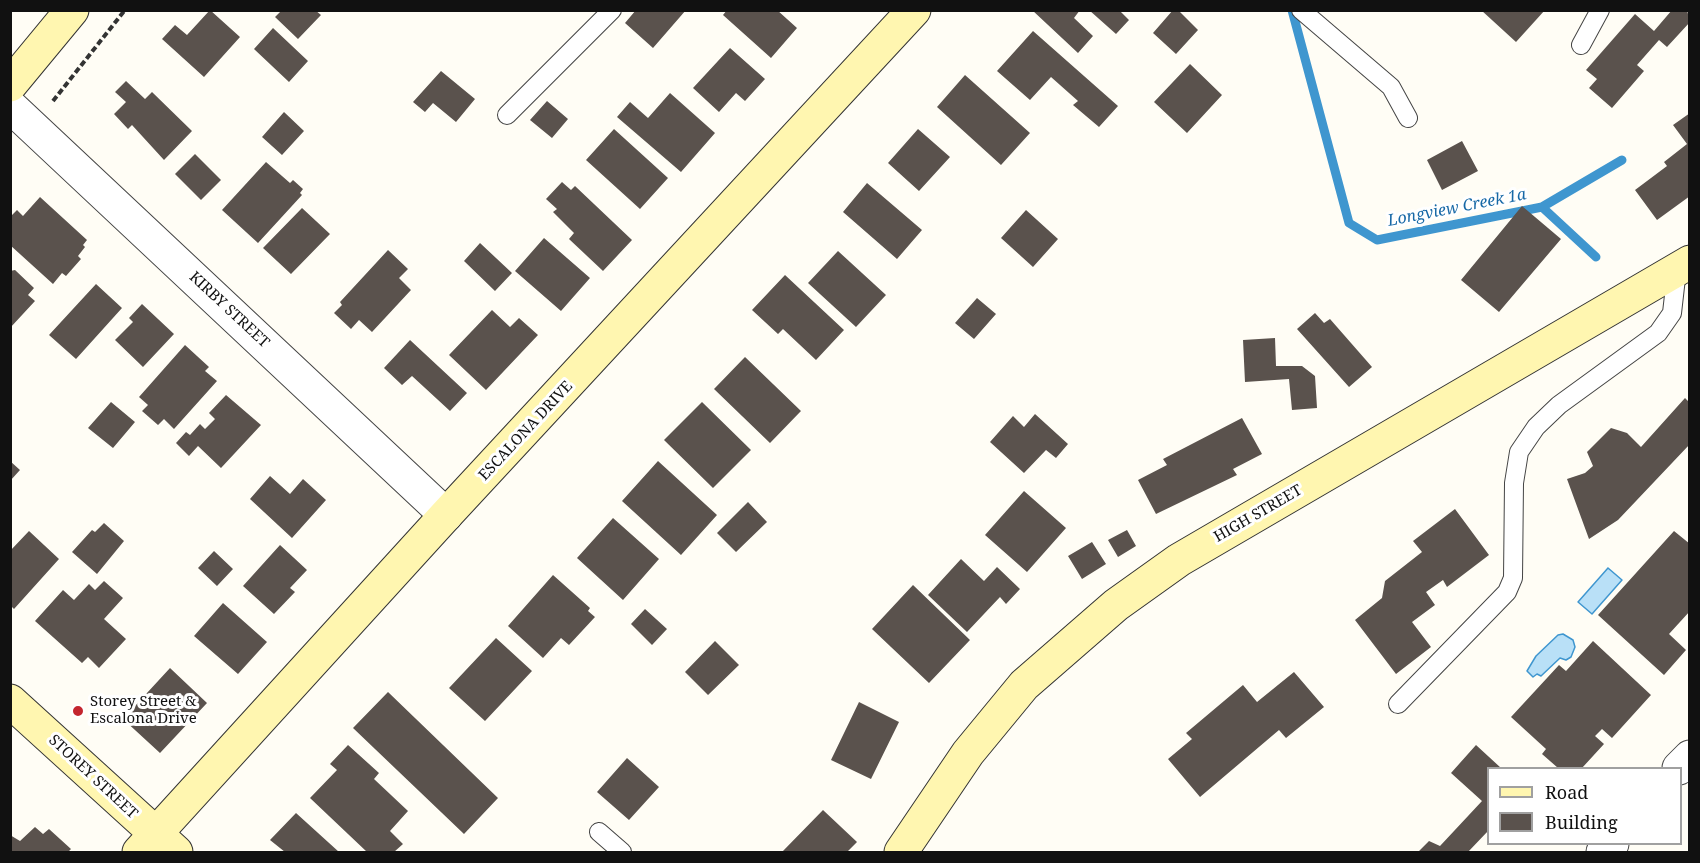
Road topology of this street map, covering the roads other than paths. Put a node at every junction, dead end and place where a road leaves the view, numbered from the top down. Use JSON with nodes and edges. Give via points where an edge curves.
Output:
{"nodes":[{"id":1,"x":72,"y":10,"type":"edge"},
{"id":2,"x":612,"y":10,"type":"edge"},
{"id":3,"x":914,"y":10,"type":"edge"},
{"id":4,"x":1301,"y":10,"type":"edge"},
{"id":5,"x":1600,"y":10,"type":"edge"},
{"id":6,"x":1581,"y":45,"type":"dead end"},
{"id":7,"x":10,"y":85,"type":"edge"},
{"id":8,"x":10,"y":106,"type":"edge"},
{"id":9,"x":507,"y":115,"type":"dead end"},
{"id":10,"x":1408,"y":118,"type":"dead end"},
{"id":11,"x":1683,"y":266,"type":"edge"},
{"id":12,"x":446,"y":515,"type":"junction"},
{"id":13,"x":10,"y":701,"type":"edge"},
{"id":14,"x":1398,"y":704,"type":"dead end"},
{"id":15,"x":599,"y":832,"type":"dead end"},
{"id":16,"x":157,"y":846,"type":"edge"},
{"id":17,"x":622,"y":852,"type":"edge"},
{"id":18,"x":901,"y":852,"type":"edge"}],
"edges":[{"from":1,"to":7,"type":"street"},
{"from":2,"to":9,"type":"lane"},
{"from":3,"to":12,"type":"street","name":"ESCALONA DRIVE"},
{"from":4,"to":10,"type":"lane","via":[[1391,87]]},
{"from":5,"to":6,"type":"lane"},
{"from":8,"to":12,"type":"street","name":"KIRBY STREET"},
{"from":11,"to":14,"type":"lane","via":[[1672,313],[1658,333],[1559,405],[1519,452],[1514,483],[1513,578],[1506,592]]},
{"from":11,"to":18,"type":"street","name":"HIGH STREET","via":[[1179,560],[1116,604],[1024,685],[968,753]]},
{"from":12,"to":16,"type":"street","name":"ESCALONA DRIVE"},
{"from":13,"to":16,"type":"street","name":"STOREY STREET"},
{"from":15,"to":17,"type":"lane"}]}
